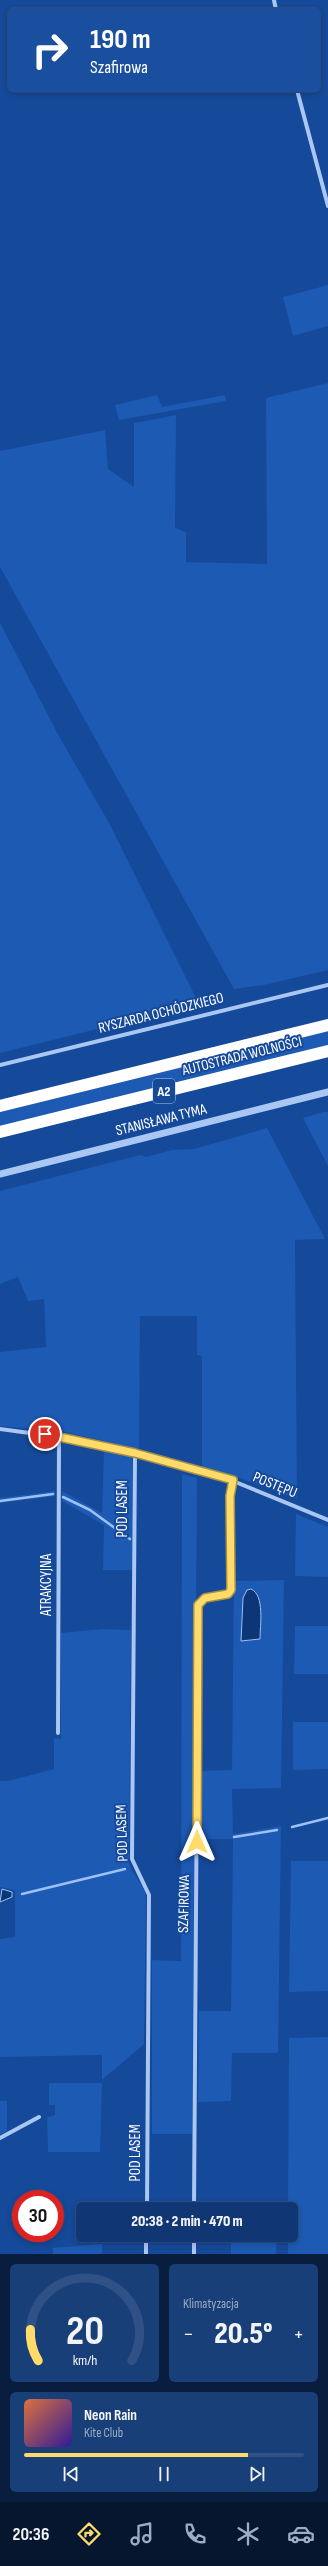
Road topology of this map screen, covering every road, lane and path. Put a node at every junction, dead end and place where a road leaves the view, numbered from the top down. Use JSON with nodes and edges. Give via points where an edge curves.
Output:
{"nodes":[{"id":1,"x":299,"y":92,"type":"edge"},
{"id":2,"x":328,"y":206,"type":"edge"},
{"id":3,"x":328,"y":985,"type":"edge"},
{"id":4,"x":328,"y":1025,"type":"edge"},
{"id":5,"x":328,"y":1051,"type":"edge"},
{"id":6,"x":0,"y":1064,"type":"edge"},
{"id":7,"x":328,"y":1092,"type":"edge"},
{"id":8,"x":0,"y":1106,"type":"edge"},
{"id":9,"x":0,"y":1132,"type":"edge"},
{"id":10,"x":0,"y":1174,"type":"edge"},
{"id":11,"x":0,"y":1429,"type":"edge"},
{"id":12,"x":59,"y":1437,"type":"junction"},
{"id":13,"x":135,"y":1453,"type":"junction"},
{"id":14,"x":233,"y":1480,"type":"junction"},
{"id":15,"x":328,"y":1520,"type":"edge"},
{"id":16,"x":58,"y":1733,"type":"dead end"},
{"id":17,"x":39,"y":2117,"type":"dead end"},
{"id":18,"x":0,"y":2138,"type":"edge"},
{"id":19,"x":147,"y":2202,"type":"edge"},
{"id":20,"x":194,"y":2202,"type":"edge"},
{"id":21,"x":146,"y":2242,"type":"edge"},
{"id":22,"x":194,"y":2242,"type":"edge"},
{"id":23,"x":146,"y":2254,"type":"edge"},
{"id":24,"x":194,"y":2254,"type":"edge"}],
"edges":[{"from":1,"to":2,"type":"street"},
{"from":3,"to":6,"type":"street","name":"RYSZARDA OCHÓDZKIEGO"},
{"from":4,"to":8,"type":"highway","name":"AUTOSTRADA WOLNOŚCI","number":"A2"},
{"from":5,"to":9,"type":"highway","name":"AUTOSTRADA WOLNOŚCI","number":"A2"},
{"from":7,"to":10,"type":"street","name":"STANISŁAWA TYMA"},
{"from":11,"to":12,"type":"street","name":"POSTĘPU"},
{"from":12,"to":13,"type":"street","name":"POSTĘPU"},
{"from":12,"to":16,"type":"street","name":"ATRAKCYJNA"},
{"from":13,"to":14,"type":"street","name":"POSTĘPU"},
{"from":13,"to":19,"type":"street","name":"POD LASEM","via":[[132,1859],[149,1895]]},
{"from":14,"to":15,"type":"street","name":"POSTĘPU"},
{"from":14,"to":20,"type":"street","name":"SZAFIROWA","via":[[230,1496],[231,1590],[223,1596],[202,1599],[198,1612]]},
{"from":17,"to":18,"type":"street"},
{"from":21,"to":23,"type":"street"},
{"from":22,"to":24,"type":"street"}]}
